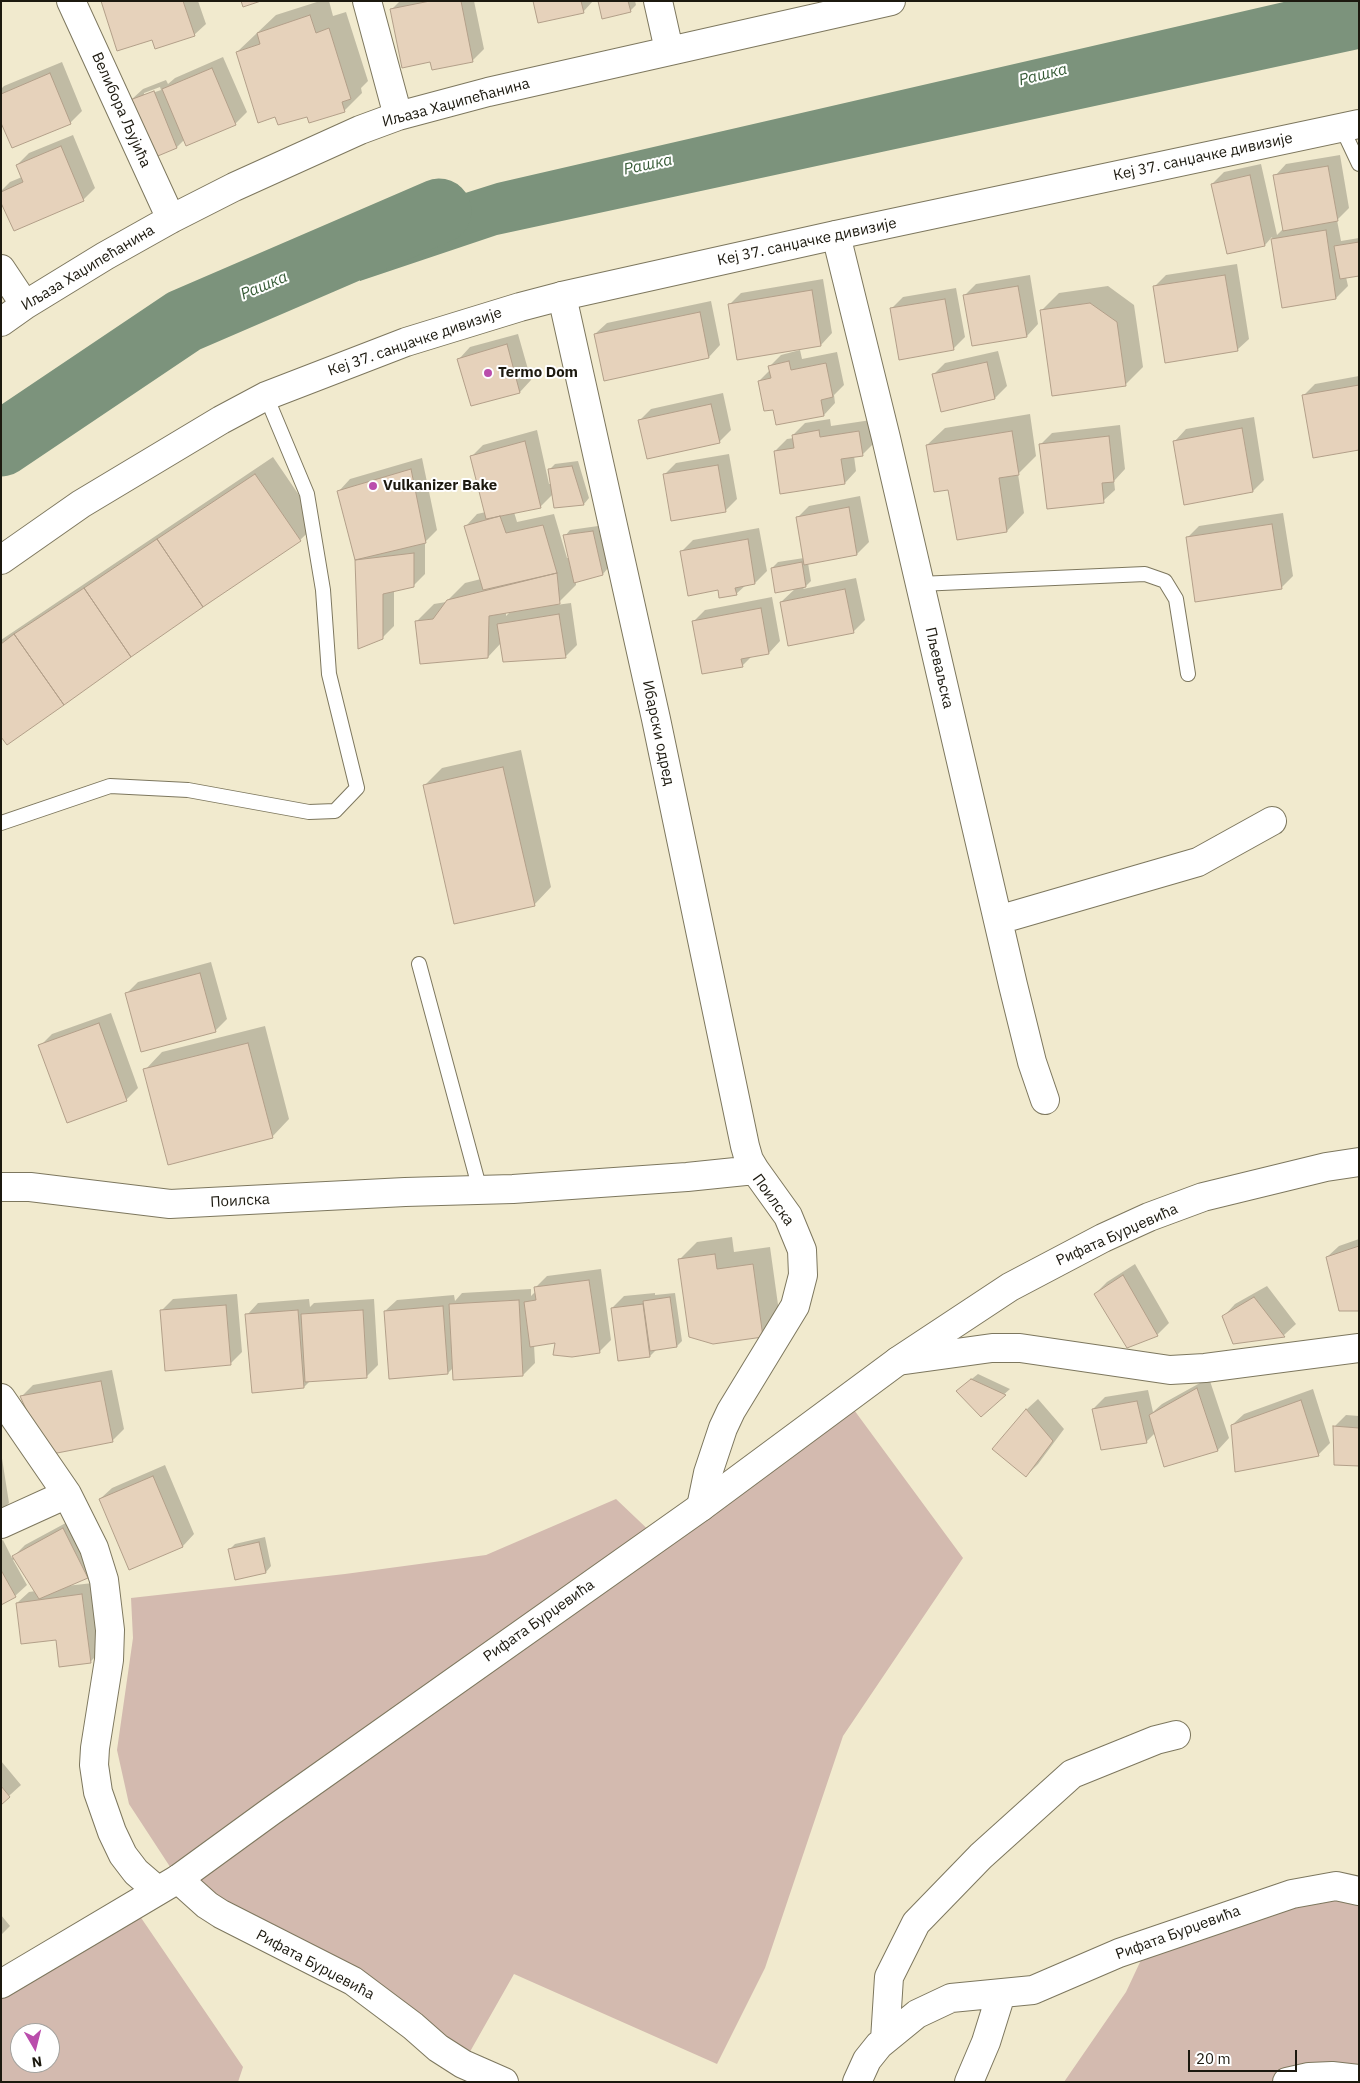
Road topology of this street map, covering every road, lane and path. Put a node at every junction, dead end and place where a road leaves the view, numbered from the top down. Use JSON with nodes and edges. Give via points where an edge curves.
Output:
{"nodes":[{"id":1,"x":71,"y":1,"type":"edge"},
{"id":2,"x":367,"y":1,"type":"edge"},
{"id":3,"x":658,"y":1,"type":"edge"},
{"id":4,"x":891,"y":1,"type":"edge"},
{"id":5,"x":669,"y":50,"type":"junction"},
{"id":6,"x":398,"y":116,"type":"junction"},
{"id":7,"x":1350,"y":126,"type":"edge"},
{"id":8,"x":1359,"y":164,"type":"edge"},
{"id":9,"x":171,"y":219,"type":"junction"},
{"id":10,"x":836,"y":235,"type":"junction"},
{"id":11,"x":1,"y":269,"type":"edge"},
{"id":12,"x":562,"y":296,"type":"junction"},
{"id":13,"x":25,"y":305,"type":"junction"},
{"id":14,"x":1,"y":322,"type":"edge"},
{"id":15,"x":266,"y":396,"type":"junction"},
{"id":16,"x":1,"y":560,"type":"edge"},
{"id":17,"x":919,"y":584,"type":"junction"},
{"id":18,"x":1188,"y":674,"type":"dead end"},
{"id":19,"x":1272,"y":821,"type":"dead end"},
{"id":20,"x":1,"y":823,"type":"edge"},
{"id":21,"x":998,"y":920,"type":"junction"},
{"id":22,"x":419,"y":964,"type":"dead end"},
{"id":23,"x":1045,"y":1100,"type":"dead end"},
{"id":24,"x":1359,"y":1162,"type":"edge"},
{"id":25,"x":755,"y":1170,"type":"junction"},
{"id":26,"x":1,"y":1187,"type":"edge"},
{"id":27,"x":480,"y":1190,"type":"junction"},
{"id":28,"x":1359,"y":1348,"type":"edge"},
{"id":29,"x":898,"y":1361,"type":"junction"},
{"id":30,"x":1,"y":1398,"type":"edge"},
{"id":31,"x":67,"y":1494,"type":"junction"},
{"id":32,"x":701,"y":1507,"type":"junction"},
{"id":33,"x":1,"y":1524,"type":"edge"},
{"id":34,"x":1176,"y":1735,"type":"dead end"},
{"id":35,"x":168,"y":1884,"type":"junction"},
{"id":36,"x":1359,"y":1891,"type":"edge"},
{"id":37,"x":1,"y":1984,"type":"edge"},
{"id":38,"x":1000,"y":1994,"type":"junction"},
{"id":39,"x":884,"y":2040,"type":"junction"},
{"id":40,"x":1359,"y":2079,"type":"edge"},
{"id":41,"x":504,"y":2082,"type":"edge"},
{"id":42,"x":856,"y":2082,"type":"edge"},
{"id":43,"x":969,"y":2082,"type":"edge"},
{"id":44,"x":1287,"y":2082,"type":"edge"}],
"edges":[{"from":1,"to":9,"type":"street","name":"Велибора Љујића"},
{"from":2,"to":6,"type":"street"},
{"from":3,"to":5,"type":"street"},
{"from":4,"to":5,"type":"street","name":"Иљаза Хаџипећанина"},
{"from":5,"to":6,"type":"street","name":"Иљаза Хаџипећанина"},
{"from":6,"to":9,"type":"street","name":"Иљаза Хаџипећанина","via":[[234,187]]},
{"from":7,"to":8,"type":"lane"},
{"from":7,"to":10,"type":"street","name":"Кеј 37. санџачке дивизије"},
{"from":9,"to":13,"type":"street","name":"Иљаза Хаџипећанина"},
{"from":10,"to":12,"type":"street","name":"Кеј 37. санџачке дивизије"},
{"from":10,"to":17,"type":"street","name":"Пљеваљска"},
{"from":11,"to":13,"type":"street"},
{"from":12,"to":15,"type":"street","name":"Кеј 37. санџачке дивизије","via":[[406,342]]},
{"from":12,"to":25,"type":"street","name":"Ибарски одред","via":[[656,719],[740,1124],[749,1160]]},
{"from":13,"to":14,"type":"street","name":"Иљаза Хаџипећанина"},
{"from":15,"to":16,"type":"street","name":"Кеј 37. санџачке дивизије","via":[[166,451],[81,504]]},
{"from":15,"to":20,"type":"lane","via":[[307,494],[323,590],[329,674],[357,788],[335,811],[309,812],[188,790],[110,786]]},
{"from":17,"to":18,"type":"lane","via":[[1145,574],[1166,581],[1176,599]]},
{"from":17,"to":21,"type":"street","name":"Пљеваљска"},
{"from":19,"to":21,"type":"street","via":[[1198,862]]},
{"from":21,"to":23,"type":"street","name":"Пљеваљска","via":[[1032,1062]]},
{"from":22,"to":27,"type":"lane"},
{"from":24,"to":29,"type":"street","name":"Рифата Бурџевића","via":[[1203,1197],[1149,1218],[1103,1238],[1010,1287]]},
{"from":25,"to":27,"type":"street","name":"Поилска"},
{"from":25,"to":32,"type":"street","name":"Поилска","via":[[793,1227],[802,1250],[803,1275],[795,1306],[723,1428]]},
{"from":26,"to":27,"type":"street","name":"Поилска","via":[[30,1187],[170,1204]]},
{"from":28,"to":29,"type":"street","name":"Рифата Бурџевића","via":[[1170,1370],[1020,1348],[992,1348]]},
{"from":29,"to":32,"type":"street","name":"Рифата Бурџевића"},
{"from":30,"to":31,"type":"street"},
{"from":31,"to":33,"type":"street"},
{"from":31,"to":35,"type":"street","via":[[94,1548],[108,1606],[109,1660],[95,1756],[98,1792],[123,1855],[136,1872]]},
{"from":32,"to":35,"type":"street","name":"Рифата Бурџевића"},
{"from":34,"to":39,"type":"street","via":[[1072,1774],[981,1856],[916,1923],[889,1977]]},
{"from":35,"to":37,"type":"street","name":"Рифата Бурџевића"},
{"from":35,"to":41,"type":"street","name":"Рифата Бурџевића","via":[[352,1982],[406,2020],[438,2048],[463,2064]]},
{"from":36,"to":38,"type":"street","name":"Рифата Бурџевића","via":[[1336,1886],[1292,1894],[1119,1953],[1033,1990]]},
{"from":38,"to":39,"type":"street","name":"Рифата Бурџевића","via":[[950,1998],[917,2014]]},
{"from":38,"to":43,"type":"street","via":[[986,2042]]},
{"from":39,"to":42,"type":"street","name":"Рифата Бурџевића","via":[[867,2060]]},
{"from":40,"to":44,"type":"street","via":[[1332,2076]]}]}
